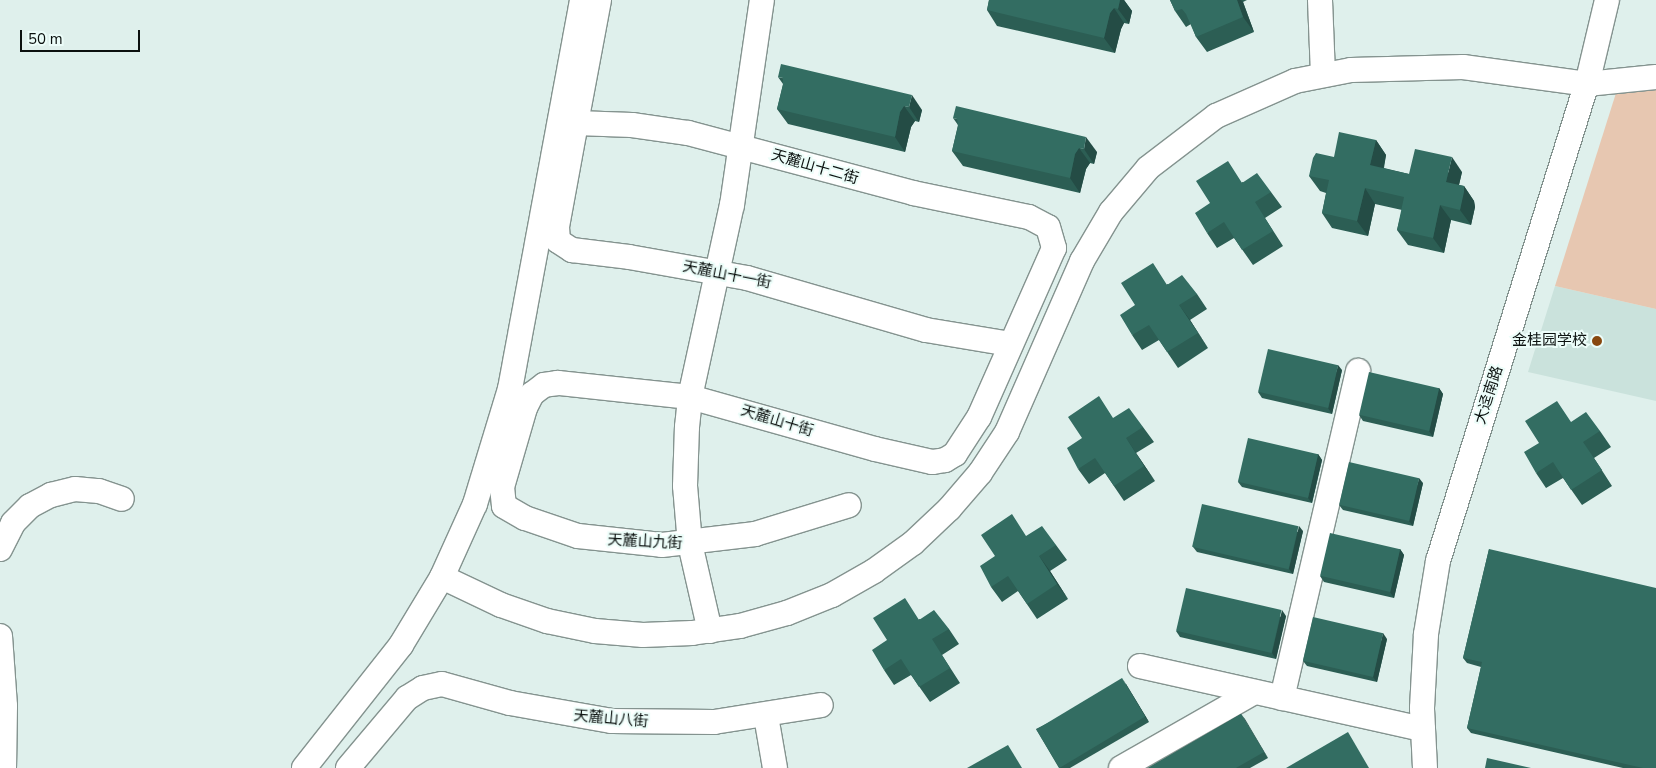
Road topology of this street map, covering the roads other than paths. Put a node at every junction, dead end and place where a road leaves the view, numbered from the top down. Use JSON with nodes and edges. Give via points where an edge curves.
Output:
{"nodes":[{"id":1,"x":582,"y":0,"type":"edge"},
{"id":2,"x":599,"y":0,"type":"edge"},
{"id":3,"x":762,"y":0,"type":"edge"},
{"id":4,"x":1320,"y":0,"type":"edge"},
{"id":5,"x":1607,"y":0,"type":"edge"},
{"id":6,"x":1323,"y":75,"type":"junction"},
{"id":7,"x":1656,"y":77,"type":"edge"},
{"id":8,"x":1587,"y":84,"type":"junction"},
{"id":9,"x":576,"y":123,"type":"junction"},
{"id":10,"x":742,"y":146,"type":"junction"},
{"id":11,"x":718,"y":273,"type":"junction"},
{"id":12,"x":1011,"y":344,"type":"junction"},
{"id":13,"x":1358,"y":371,"type":"dead end"},
{"id":14,"x":690,"y":397,"type":"junction"},
{"id":15,"x":514,"y":448,"type":"joint"},
{"id":16,"x":122,"y":499,"type":"dead end"},
{"id":17,"x":849,"y":505,"type":"dead end"},
{"id":18,"x":690,"y":544,"type":"junction"},
{"id":19,"x":0,"y":548,"type":"edge"},
{"id":20,"x":442,"y":576,"type":"junction"},
{"id":21,"x":710,"y":631,"type":"junction"},
{"id":22,"x":0,"y":636,"type":"edge"},
{"id":23,"x":1140,"y":666,"type":"dead end"},
{"id":24,"x":1254,"y":692,"type":"junction"},
{"id":25,"x":1282,"y":698,"type":"junction"},
{"id":26,"x":821,"y":705,"type":"dead end"},
{"id":27,"x":766,"y":716,"type":"junction"},
{"id":28,"x":1423,"y":729,"type":"junction"},
{"id":29,"x":352,"y":767,"type":"edge"},
{"id":30,"x":4,"y":768,"type":"edge"},
{"id":31,"x":304,"y":768,"type":"edge"},
{"id":32,"x":775,"y":768,"type":"edge"},
{"id":33,"x":1120,"y":768,"type":"edge"},
{"id":34,"x":1425,"y":768,"type":"edge"}],
"edges":[{"from":1,"to":20,"type":"street","via":[[504,412],[475,504]]},
{"from":2,"to":9,"type":"street"},
{"from":3,"to":10,"type":"street"},
{"from":4,"to":6,"type":"street"},
{"from":5,"to":8,"type":"street","name":"大迳南路"},
{"from":6,"to":8,"type":"street","via":[[1380,68],[1463,67]]},
{"from":6,"to":21,"type":"street","via":[[1268,91],[1216,116],[1169,149],[1129,190],[1082,261],[1007,432],[955,502],[913,543],[832,595],[787,613]]},
{"from":7,"to":8,"type":"street"},
{"from":8,"to":28,"type":"street","name":"大迳南路","via":[[1438,561],[1426,634]]},
{"from":9,"to":10,"type":"street","name":"天麓山十二街","via":[[632,125],[688,133]]},
{"from":9,"to":11,"type":"street","name":"天麓山十一街","via":[[557,227],[558,241],[572,250]]},
{"from":10,"to":11,"type":"street"},
{"from":10,"to":12,"type":"street","name":"天麓山十二街","via":[[875,183],[1040,220],[1048,227],[1054,248]]},
{"from":11,"to":12,"type":"street","name":"天麓山十一街","via":[[775,285],[926,330]]},
{"from":11,"to":14,"type":"street"},
{"from":12,"to":14,"type":"street","name":"天麓山十街","via":[[979,417],[955,454],[945,460],[932,462],[875,449]]},
{"from":13,"to":25,"type":"street"},
{"from":14,"to":15,"type":"street","name":"天麓山十街","via":[[591,385],[558,383],[544,386],[528,401]]},
{"from":14,"to":18,"type":"street","via":[[685,486]]},
{"from":15,"to":18,"type":"street","name":"天麓山九街","via":[[501,497],[511,512],[551,528],[606,541]]},
{"from":16,"to":19,"type":"street","via":[[99,490],[75,489],[51,495],[30,506],[13,523]]},
{"from":17,"to":18,"type":"street","name":"天麓山九街","via":[[755,534]]},
{"from":18,"to":21,"type":"street"},
{"from":20,"to":21,"type":"street","via":[[501,605],[547,621],[594,631],[643,635]]},
{"from":20,"to":31,"type":"street","via":[[378,677]]},
{"from":22,"to":30,"type":"street","via":[[5,706]]},
{"from":23,"to":24,"type":"street"},
{"from":24,"to":25,"type":"street"},
{"from":24,"to":33,"type":"street"},
{"from":25,"to":28,"type":"street"},
{"from":26,"to":27,"type":"street","name":"天麓山八街"},
{"from":27,"to":29,"type":"street","name":"天麓山八街","via":[[714,722],[612,721],[510,704],[442,684],[423,688],[407,698]]},
{"from":27,"to":32,"type":"street"},
{"from":28,"to":34,"type":"street","name":"大迳南路"}]}
